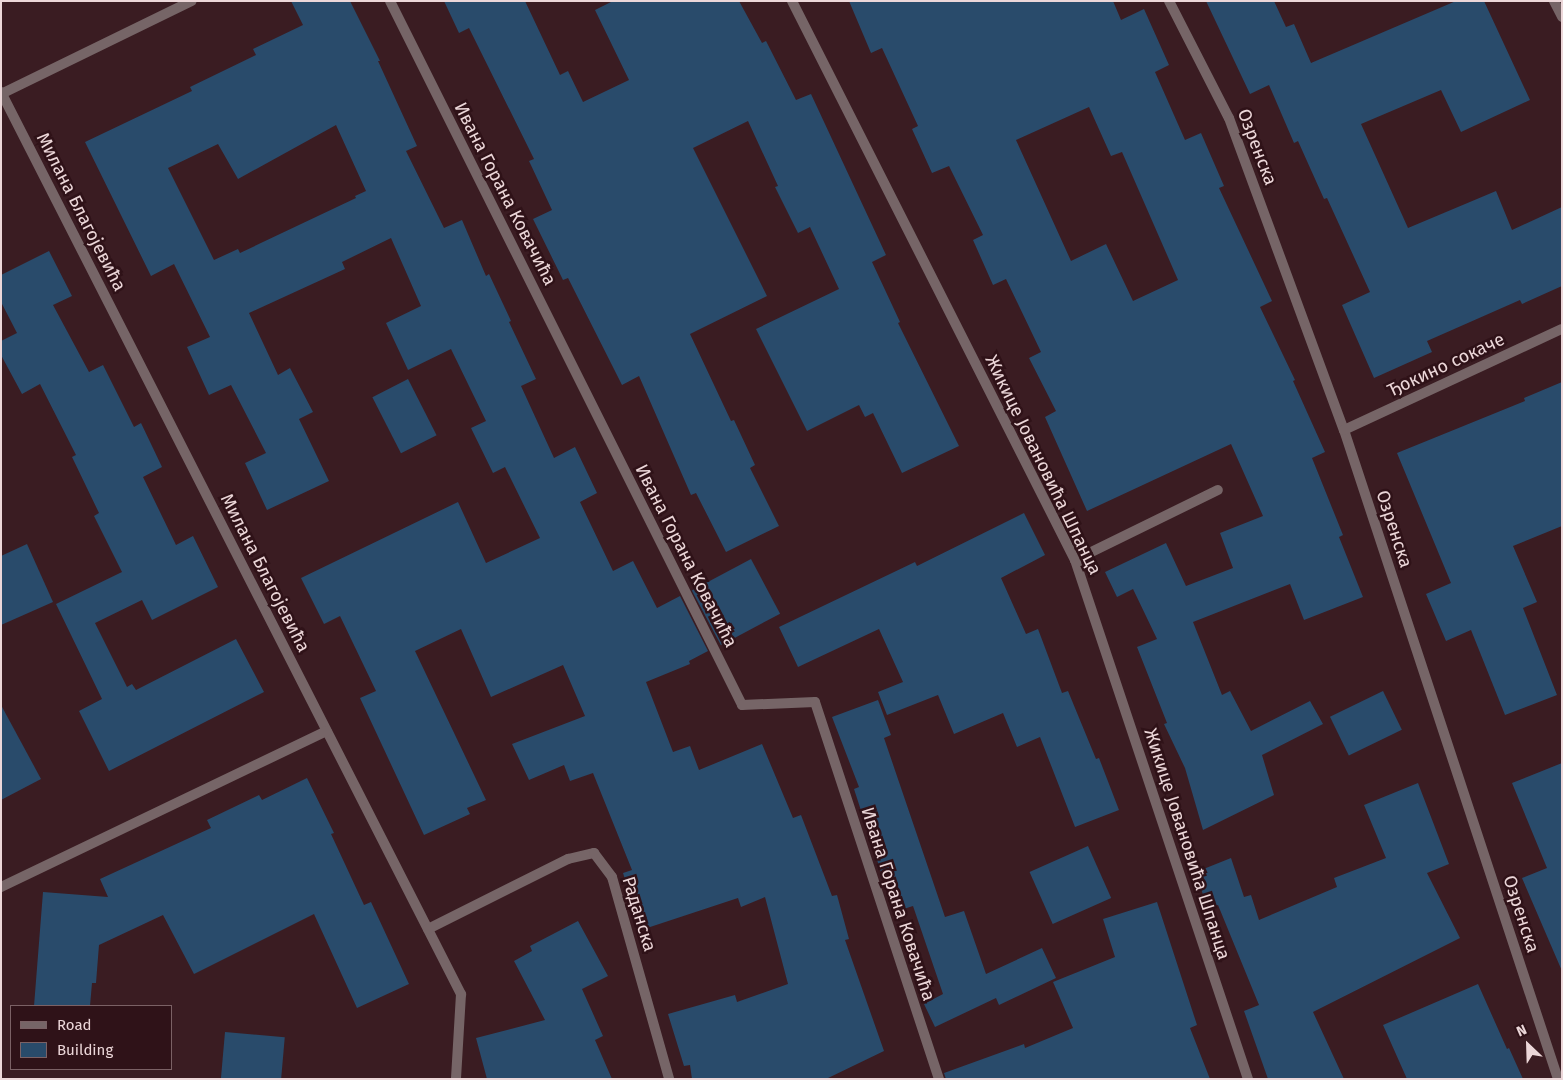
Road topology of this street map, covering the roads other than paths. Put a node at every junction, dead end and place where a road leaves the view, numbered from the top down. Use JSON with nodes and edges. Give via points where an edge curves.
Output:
{"nodes":[{"id":1,"x":192,"y":1,"type":"edge"},
{"id":2,"x":390,"y":1,"type":"edge"},
{"id":3,"x":792,"y":1,"type":"edge"},
{"id":4,"x":1169,"y":1,"type":"edge"},
{"id":5,"x":1554,"y":1,"type":"edge"},
{"id":6,"x":1562,"y":17,"type":"edge"},
{"id":7,"x":2,"y":93,"type":"edge"},
{"id":8,"x":1562,"y":330,"type":"edge"},
{"id":9,"x":1344,"y":430,"type":"junction"},
{"id":10,"x":1218,"y":490,"type":"dead end"},
{"id":11,"x":1075,"y":560,"type":"junction"},
{"id":12,"x":327,"y":731,"type":"junction"},
{"id":13,"x":1,"y":886,"type":"edge"},
{"id":14,"x":428,"y":929,"type":"junction"},
{"id":15,"x":456,"y":1079,"type":"edge"},
{"id":16,"x":669,"y":1079,"type":"edge"},
{"id":17,"x":939,"y":1079,"type":"edge"},
{"id":18,"x":1248,"y":1079,"type":"edge"},
{"id":19,"x":1558,"y":1079,"type":"edge"}],
"edges":[{"from":1,"to":7,"type":"street"},
{"from":2,"to":17,"type":"street","name":"Ивана Горана Ковачића","via":[[742,705],[814,702]]},
{"from":3,"to":11,"type":"street","name":"Жикице Јовановића Шпанца"},
{"from":4,"to":9,"type":"street","name":"Озренска","via":[[1229,118]]},
{"from":5,"to":6,"type":"street"},
{"from":7,"to":12,"type":"street","name":"Милана Благојевића"},
{"from":8,"to":9,"type":"street","name":"Ђокино сокаче"},
{"from":9,"to":19,"type":"street","name":"Озренска"},
{"from":10,"to":11,"type":"street"},
{"from":11,"to":18,"type":"street","name":"Жикице Јовановића Шпанца"},
{"from":12,"to":13,"type":"street"},
{"from":12,"to":14,"type":"street","name":"Милана Благојевића"},
{"from":14,"to":15,"type":"street","name":"Милана Благојевића","via":[[461,994]]},
{"from":14,"to":16,"type":"street","name":"Раданска","via":[[568,858],[594,853],[612,877]]}]}
